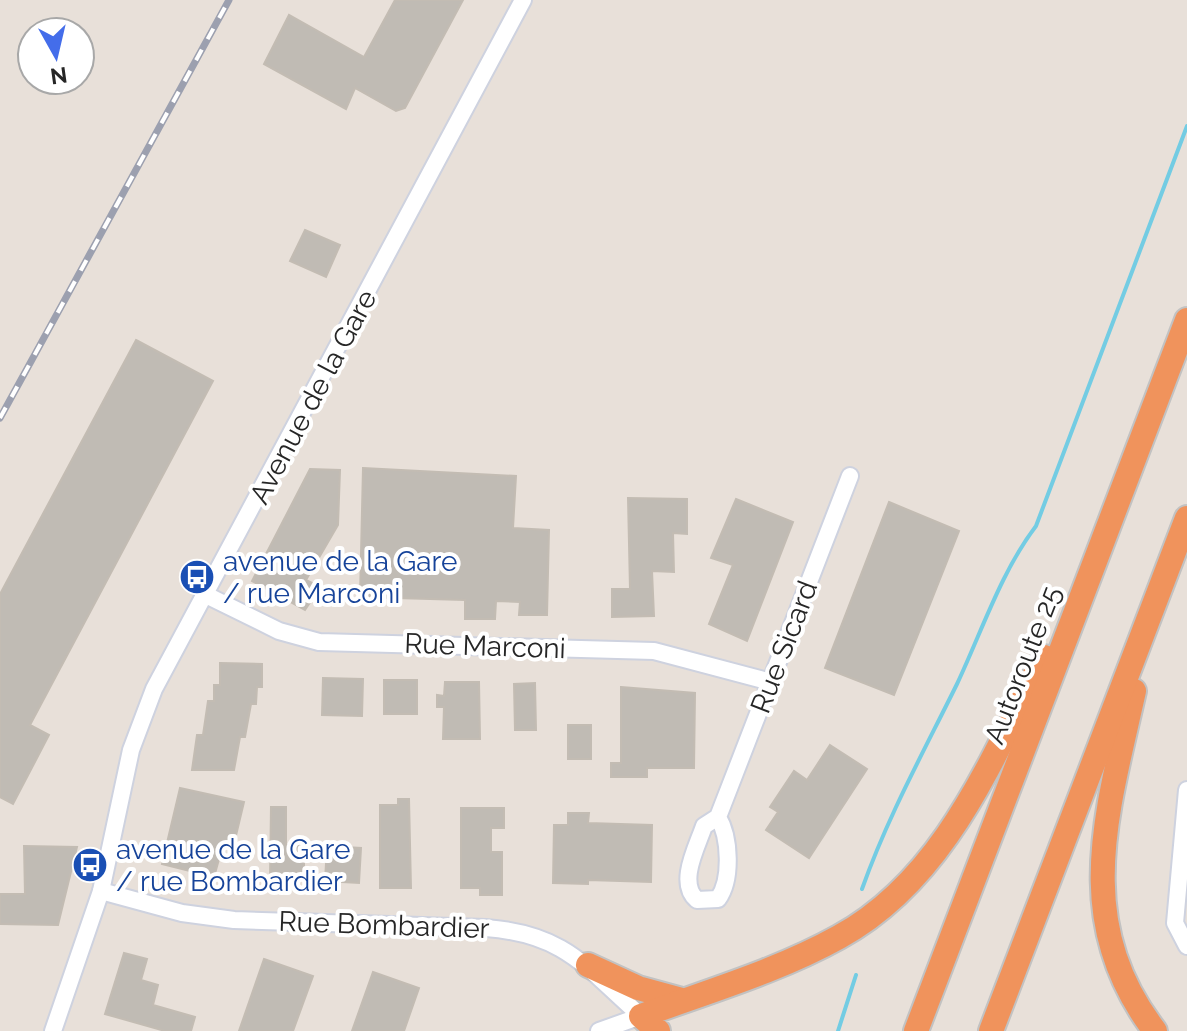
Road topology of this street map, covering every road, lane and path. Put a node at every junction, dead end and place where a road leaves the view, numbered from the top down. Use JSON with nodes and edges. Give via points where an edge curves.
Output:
{"nodes":[{"id":1,"x":523,"y":0,"type":"edge"},
{"id":2,"x":1187,"y":320,"type":"edge"},
{"id":3,"x":850,"y":476,"type":"dead end"},
{"id":4,"x":1187,"y":518,"type":"edge"},
{"id":5,"x":1096,"y":556,"type":"junction"},
{"id":6,"x":206,"y":595,"type":"junction"},
{"id":7,"x":1153,"y":606,"type":"junction"},
{"id":8,"x":771,"y":682,"type":"junction"},
{"id":9,"x":1187,"y":790,"type":"edge"},
{"id":10,"x":718,"y":817,"type":"junction"},
{"id":11,"x":101,"y":891,"type":"junction"},
{"id":12,"x":1187,"y":946,"type":"edge"},
{"id":13,"x":588,"y":965,"type":"junction"},
{"id":14,"x":682,"y":1000,"type":"junction"},
{"id":15,"x":650,"y":1024,"type":"edge"},
{"id":16,"x":53,"y":1031,"type":"edge"},
{"id":17,"x":599,"y":1031,"type":"edge"},
{"id":18,"x":916,"y":1031,"type":"edge"},
{"id":19,"x":991,"y":1031,"type":"edge"},
{"id":20,"x":1155,"y":1031,"type":"edge"}],
"edges":[{"from":1,"to":6,"type":"street","name":"Avenue de la Gare"},
{"from":2,"to":5,"type":"highway","name":"Autoroute 25"},
{"from":3,"to":8,"type":"street","name":"Rue Sicard"},
{"from":4,"to":7,"type":"highway"},
{"from":5,"to":14,"type":"highway","via":[[981,781],[942,844],[905,888],[829,943]]},
{"from":5,"to":18,"type":"highway","name":"Autoroute 25"},
{"from":6,"to":8,"type":"street","name":"Rue Marconi","via":[[279,631],[319,642],[654,651]]},
{"from":6,"to":11,"type":"street","name":"Avenue de la Gare","via":[[139,724]]},
{"from":7,"to":19,"type":"highway"},
{"from":7,"to":20,"type":"highway","via":[[1111,795],[1101,880],[1114,957]]},
{"from":8,"to":10,"type":"street","name":"Rue Sicard"},
{"from":9,"to":12,"type":"street","via":[[1175,923]]},
{"from":10,"to":10,"type":"street","name":"Rue Sicard","via":[[704,826],[686,883],[697,900],[718,899],[727,879],[724,827]]},
{"from":11,"to":13,"type":"street","name":"Rue Bombardier","via":[[182,913],[234,920],[500,929],[548,941]]},
{"from":11,"to":16,"type":"street","name":"Avenue de la Gare"},
{"from":13,"to":14,"type":"highway","via":[[638,988]]},
{"from":13,"to":15,"type":"street","name":"Rue Bombardier"},
{"from":14,"to":15,"type":"highway"},
{"from":15,"to":17,"type":"street"}]}
